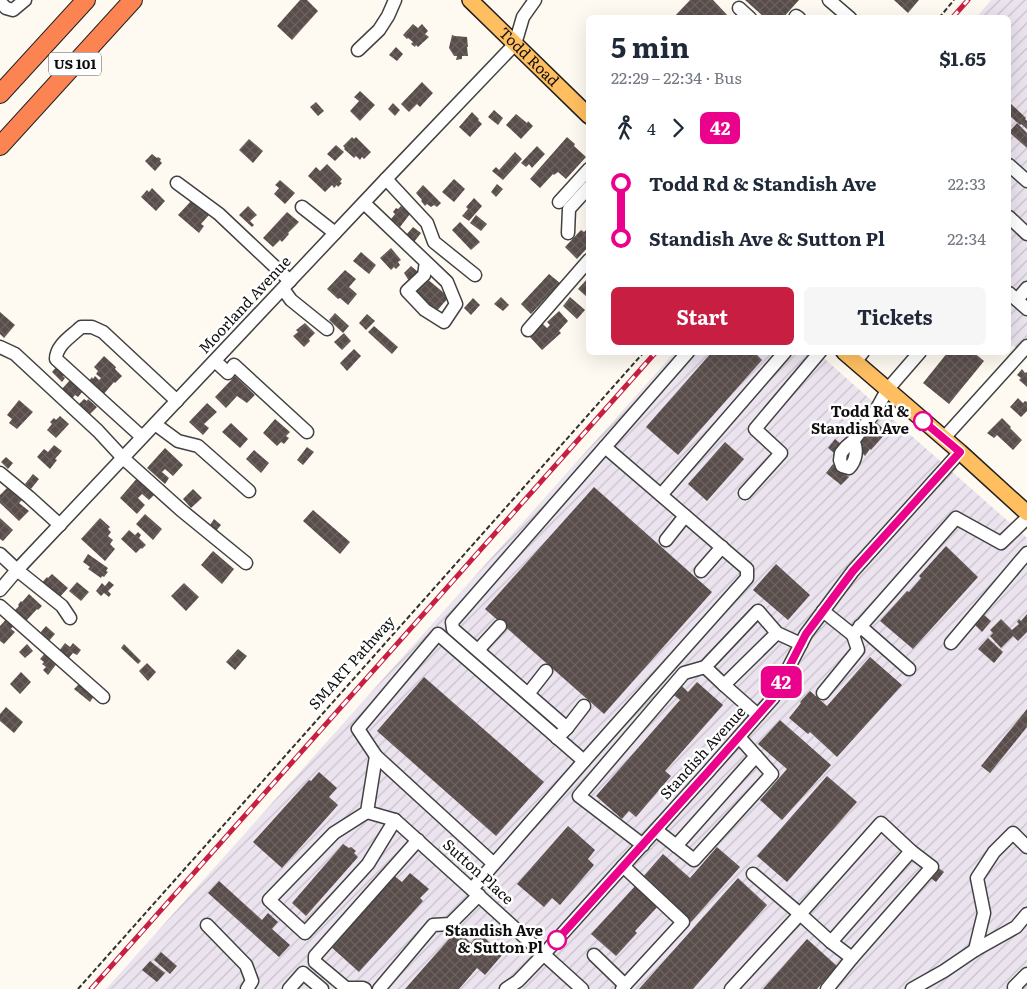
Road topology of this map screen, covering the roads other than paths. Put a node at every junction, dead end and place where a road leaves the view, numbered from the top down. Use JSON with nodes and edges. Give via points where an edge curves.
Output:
{"nodes":[{"id":1,"x":25,"y":0,"type":"edge"},
{"id":2,"x":79,"y":0,"type":"edge"},
{"id":3,"x":86,"y":0,"type":"edge"},
{"id":4,"x":133,"y":0,"type":"edge"},
{"id":5,"x":139,"y":0,"type":"edge"},
{"id":6,"x":395,"y":0,"type":"edge"},
{"id":7,"x":470,"y":0,"type":"edge"},
{"id":8,"x":535,"y":0,"type":"edge"},
{"id":9,"x":829,"y":0,"type":"edge"},
{"id":10,"x":0,"y":2,"type":"edge"},
{"id":11,"x":740,"y":8,"type":"dead end"},
{"id":12,"x":747,"y":15,"type":"edge"},
{"id":13,"x":846,"y":15,"type":"edge"},
{"id":14,"x":107,"y":29,"type":"junction"},
{"id":15,"x":515,"y":44,"type":"junction"},
{"id":16,"x":358,"y":50,"type":"dead end"},
{"id":17,"x":39,"y":51,"type":"junction"},
{"id":18,"x":0,"y":94,"type":"edge"},
{"id":19,"x":586,"y":113,"type":"edge"},
{"id":20,"x":0,"y":146,"type":"edge"},
{"id":21,"x":1011,"y":166,"type":"edge"},
{"id":22,"x":586,"y":172,"type":"edge"},
{"id":23,"x":386,"y":179,"type":"junction"},
{"id":24,"x":1027,"y":181,"type":"edge"},
{"id":25,"x":177,"y":183,"type":"dead end"},
{"id":26,"x":586,"y":190,"type":"edge"},
{"id":27,"x":559,"y":202,"type":"dead end"},
{"id":28,"x":364,"y":203,"type":"junction"},
{"id":29,"x":302,"y":207,"type":"dead end"},
{"id":30,"x":1011,"y":219,"type":"edge"},
{"id":31,"x":335,"y":233,"type":"junction"},
{"id":32,"x":568,"y":233,"type":"dead end"},
{"id":33,"x":1027,"y":234,"type":"edge"},
{"id":34,"x":426,"y":262,"type":"junction"},
{"id":35,"x":586,"y":263,"type":"edge"},
{"id":36,"x":475,"y":275,"type":"dead end"},
{"id":37,"x":287,"y":285,"type":"junction"},
{"id":38,"x":1027,"y":288,"type":"edge"},
{"id":39,"x":1013,"y":296,"type":"edge"},
{"id":40,"x":1027,"y":309,"type":"edge"},
{"id":41,"x":327,"y":329,"type":"dead end"},
{"id":42,"x":528,"y":330,"type":"dead end"},
{"id":43,"x":1027,"y":346,"type":"edge"},
{"id":44,"x":0,"y":347,"type":"edge"},
{"id":45,"x":685,"y":355,"type":"edge"},
{"id":46,"x":782,"y":355,"type":"edge"},
{"id":47,"x":817,"y":355,"type":"edge"},
{"id":48,"x":917,"y":355,"type":"edge"},
{"id":49,"x":854,"y":356,"type":"edge"},
{"id":50,"x":215,"y":361,"type":"junction"},
{"id":51,"x":887,"y":390,"type":"junction"},
{"id":52,"x":177,"y":400,"type":"junction"},
{"id":53,"x":155,"y":424,"type":"junction"},
{"id":54,"x":307,"y":432,"type":"dead end"},
{"id":55,"x":142,"y":437,"type":"junction"},
{"id":56,"x":944,"y":439,"type":"junction"},
{"id":57,"x":853,"y":441,"type":"dead end"},
{"id":58,"x":605,"y":448,"type":"junction"},
{"id":59,"x":960,"y":452,"type":"junction"},
{"id":60,"x":123,"y":458,"type":"junction"},
{"id":61,"x":0,"y":473,"type":"edge"},
{"id":62,"x":249,"y":491,"type":"dead end"},
{"id":63,"x":745,"y":494,"type":"dead end"},
{"id":64,"x":661,"y":495,"type":"junction"},
{"id":65,"x":1027,"y":513,"type":"edge"},
{"id":66,"x":685,"y":516,"type":"junction"},
{"id":67,"x":1027,"y":518,"type":"edge"},
{"id":68,"x":60,"y":525,"type":"junction"},
{"id":69,"x":666,"y":540,"type":"dead end"},
{"id":70,"x":722,"y":547,"type":"junction"},
{"id":71,"x":1027,"y":553,"type":"edge"},
{"id":72,"x":0,"y":554,"type":"edge"},
{"id":73,"x":246,"y":564,"type":"dead end"},
{"id":74,"x":17,"y":570,"type":"junction"},
{"id":75,"x":701,"y":571,"type":"dead end"},
{"id":76,"x":0,"y":590,"type":"edge"},
{"id":77,"x":0,"y":606,"type":"edge"},
{"id":78,"x":823,"y":612,"type":"junction"},
{"id":79,"x":70,"y":618,"type":"dead end"},
{"id":80,"x":500,"y":626,"type":"dead end"},
{"id":81,"x":856,"y":631,"type":"junction"},
{"id":82,"x":777,"y":633,"type":"junction"},
{"id":83,"x":950,"y":643,"type":"dead end"},
{"id":84,"x":800,"y":644,"type":"junction"},
{"id":85,"x":478,"y":650,"type":"junction"},
{"id":86,"x":705,"y":667,"type":"junction"},
{"id":87,"x":909,"y":669,"type":"dead end"},
{"id":88,"x":546,"y":671,"type":"dead end"},
{"id":89,"x":724,"y":685,"type":"junction"},
{"id":90,"x":823,"y":693,"type":"dead end"},
{"id":91,"x":528,"y":694,"type":"junction"},
{"id":92,"x":104,"y":697,"type":"dead end"},
{"id":93,"x":584,"y":706,"type":"dead end"},
{"id":94,"x":758,"y":715,"type":"junction"},
{"id":95,"x":567,"y":728,"type":"junction"},
{"id":96,"x":739,"y":737,"type":"junction"},
{"id":97,"x":557,"y":738,"type":"junction"},
{"id":98,"x":376,"y":756,"type":"junction"},
{"id":99,"x":756,"y":756,"type":"junction"},
{"id":100,"x":584,"y":761,"type":"junction"},
{"id":101,"x":368,"y":812,"type":"junction"},
{"id":102,"x":395,"y":820,"type":"junction"},
{"id":103,"x":656,"y":830,"type":"junction"},
{"id":104,"x":418,"y":840,"type":"junction"},
{"id":105,"x":643,"y":845,"type":"junction"},
{"id":106,"x":676,"y":846,"type":"junction"},
{"id":107,"x":1027,"y":847,"type":"edge"},
{"id":108,"x":911,"y":851,"type":"junction"},
{"id":109,"x":494,"y":864,"type":"junction"},
{"id":110,"x":623,"y":866,"type":"junction"},
{"id":111,"x":753,"y":874,"type":"dead end"},
{"id":112,"x":476,"y":892,"type":"junction"},
{"id":113,"x":800,"y":914,"type":"junction"},
{"id":114,"x":1027,"y":914,"type":"edge"},
{"id":115,"x":207,"y":926,"type":"dead end"},
{"id":116,"x":831,"y":942,"type":"junction"},
{"id":117,"x":975,"y":950,"type":"junction"},
{"id":118,"x":544,"y":954,"type":"junction"},
{"id":119,"x":594,"y":955,"type":"dead end"},
{"id":120,"x":852,"y":958,"type":"junction"},
{"id":121,"x":1027,"y":974,"type":"edge"},
{"id":122,"x":624,"y":987,"type":"edge"},
{"id":123,"x":247,"y":989,"type":"edge"},
{"id":124,"x":289,"y":989,"type":"edge"},
{"id":125,"x":322,"y":989,"type":"edge"},
{"id":126,"x":365,"y":989,"type":"edge"},
{"id":127,"x":379,"y":989,"type":"edge"},
{"id":128,"x":506,"y":989,"type":"edge"},
{"id":129,"x":582,"y":989,"type":"edge"},
{"id":130,"x":731,"y":989,"type":"edge"},
{"id":131,"x":827,"y":989,"type":"edge"},
{"id":132,"x":912,"y":989,"type":"edge"},
{"id":133,"x":1016,"y":989,"type":"edge"}],
"edges":[{"from":1,"to":10,"type":"street","via":[[14,10]]},
{"from":2,"to":17,"type":"highway"},
{"from":3,"to":17,"type":"highway","number":"US 101"},
{"from":4,"to":14,"type":"highway","number":"US 101"},
{"from":5,"to":14,"type":"highway"},
{"from":6,"to":16,"type":"street","via":[[379,30]]},
{"from":7,"to":15,"type":"main road","name":"Todd Road"},
{"from":8,"to":15,"type":"street","via":[[523,17]]},
{"from":9,"to":13,"type":"street"},
{"from":11,"to":12,"type":"street"},
{"from":14,"to":20,"type":"highway","number":"US 101"},
{"from":15,"to":19,"type":"main road","name":"Todd Road"},
{"from":15,"to":23,"type":"street","name":"Moorland Avenue"},
{"from":17,"to":18,"type":"highway","number":"US 101"},
{"from":21,"to":24,"type":"street"},
{"from":22,"to":27,"type":"street"},
{"from":23,"to":28,"type":"street","name":"Moorland Avenue"},
{"from":23,"to":36,"type":"street","via":[[427,223],[434,242]]},
{"from":25,"to":37,"type":"street","via":[[220,214]]},
{"from":26,"to":32,"type":"street","via":[[569,209]]},
{"from":28,"to":31,"type":"street","name":"Moorland Avenue"},
{"from":28,"to":34,"type":"street"},
{"from":29,"to":31,"type":"street"},
{"from":30,"to":33,"type":"street"},
{"from":31,"to":37,"type":"street","name":"Moorland Avenue"},
{"from":34,"to":34,"type":"street","via":[[447,282],[456,304],[444,322],[425,310],[407,291],[424,276]]},
{"from":35,"to":42,"type":"street"},
{"from":37,"to":41,"type":"street","via":[[291,300]]},
{"from":37,"to":50,"type":"street","name":"Moorland Avenue"},
{"from":38,"to":39,"type":"street"},
{"from":39,"to":40,"type":"street"},
{"from":43,"to":56,"type":"street"},
{"from":44,"to":60,"type":"street","via":[[14,354]]},
{"from":45,"to":58,"type":"street"},
{"from":46,"to":64,"type":"street"},
{"from":47,"to":63,"type":"street","via":[[755,429],[780,453]]},
{"from":48,"to":51,"type":"street"},
{"from":49,"to":51,"type":"main road"},
{"from":50,"to":52,"type":"street","name":"Moorland Avenue"},
{"from":50,"to":54,"type":"street","via":[[228,373],[234,365]]},
{"from":51,"to":56,"type":"main road"},
{"from":51,"to":57,"type":"street"},
{"from":52,"to":53,"type":"street","name":"Moorland Avenue"},
{"from":52,"to":55,"type":"street","via":[[103,332],[92,327],[82,327],[58,348],[56,359]]},
{"from":53,"to":55,"type":"street","name":"Moorland Avenue"},
{"from":53,"to":62,"type":"street","via":[[178,441],[198,446]]},
{"from":55,"to":60,"type":"street","name":"Moorland Avenue"},
{"from":56,"to":59,"type":"main road"},
{"from":58,"to":64,"type":"street"},
{"from":58,"to":85,"type":"street","via":[[452,622],[452,629]]},
{"from":59,"to":65,"type":"main road"},
{"from":59,"to":78,"type":"street","name":"Standish Avenue","via":[[853,571]]},
{"from":60,"to":68,"type":"street","name":"Moorland Avenue"},
{"from":60,"to":73,"type":"street"},
{"from":61,"to":68,"type":"street"},
{"from":64,"to":66,"type":"street"},
{"from":66,"to":69,"type":"street"},
{"from":66,"to":70,"type":"street"},
{"from":67,"to":81,"type":"street","via":[[1001,543],[956,518]]},
{"from":68,"to":74,"type":"street","name":"Moorland Avenue"},
{"from":70,"to":75,"type":"street"},
{"from":70,"to":100,"type":"street","via":[[747,570],[748,578]]},
{"from":71,"to":83,"type":"street"},
{"from":72,"to":74,"type":"street"},
{"from":74,"to":76,"type":"street","name":"Moorland Avenue"},
{"from":74,"to":79,"type":"street","via":[[62,606]]},
{"from":77,"to":92,"type":"street"},
{"from":78,"to":81,"type":"street"},
{"from":78,"to":84,"type":"street","name":"Standish Avenue"},
{"from":80,"to":85,"type":"street"},
{"from":81,"to":87,"type":"street"},
{"from":81,"to":90,"type":"street","via":[[858,650]]},
{"from":82,"to":84,"type":"street"},
{"from":82,"to":86,"type":"street","via":[[758,611]]},
{"from":82,"to":89,"type":"street"},
{"from":84,"to":94,"type":"street","name":"Standish Avenue","via":[[773,698]]},
{"from":85,"to":91,"type":"street"},
{"from":86,"to":89,"type":"street"},
{"from":86,"to":105,"type":"street","via":[[684,673],[579,796]]},
{"from":88,"to":91,"type":"street"},
{"from":89,"to":94,"type":"street"},
{"from":91,"to":95,"type":"street"},
{"from":93,"to":95,"type":"street"},
{"from":94,"to":96,"type":"street","name":"Standish Avenue"},
{"from":95,"to":97,"type":"street"},
{"from":96,"to":99,"type":"street"},
{"from":96,"to":103,"type":"street","name":"Standish Avenue"},
{"from":97,"to":98,"type":"street","via":[[438,634],[358,729]]},
{"from":97,"to":100,"type":"street"},
{"from":98,"to":101,"type":"street"},
{"from":98,"to":109,"type":"street"},
{"from":99,"to":106,"type":"street"},
{"from":99,"to":106,"type":"street","via":[[772,774],[694,860]]},
{"from":100,"to":109,"type":"street"},
{"from":101,"to":102,"type":"street","name":"Sutton Place"},
{"from":101,"to":102,"type":"street","via":[[334,833],[269,900],[306,933],[368,864]]},
{"from":102,"to":104,"type":"street","name":"Sutton Place"},
{"from":103,"to":105,"type":"street","name":"Standish Avenue"},
{"from":103,"to":106,"type":"street"},
{"from":104,"to":112,"type":"street","name":"Sutton Place"},
{"from":104,"to":126,"type":"street","via":[[315,956],[315,962],[346,988]]},
{"from":105,"to":110,"type":"street","name":"Standish Avenue"},
{"from":107,"to":117,"type":"street","via":[[1013,834],[994,852],[977,878],[984,914]]},
{"from":108,"to":113,"type":"street","via":[[881,823]]},
{"from":108,"to":116,"type":"street"},
{"from":108,"to":120,"type":"street","via":[[932,867]]},
{"from":109,"to":112,"type":"street"},
{"from":110,"to":118,"type":"street","name":"Standish Avenue"},
{"from":110,"to":122,"type":"street","via":[[683,922]]},
{"from":111,"to":113,"type":"street"},
{"from":112,"to":118,"type":"street","name":"Sutton Place"},
{"from":112,"to":127,"type":"street","via":[[450,924],[433,925]]},
{"from":113,"to":116,"type":"street"},
{"from":113,"to":130,"type":"street"},
{"from":114,"to":117,"type":"street","via":[[1016,927]]},
{"from":115,"to":123,"type":"street","via":[[246,965],[252,981]]},
{"from":116,"to":120,"type":"street"},
{"from":117,"to":132,"type":"street"},
{"from":118,"to":128,"type":"street","name":"Standish Avenue"},
{"from":118,"to":129,"type":"street","name":"Sutton Place"},
{"from":119,"to":122,"type":"street"},
{"from":120,"to":131,"type":"street"},
{"from":121,"to":133,"type":"street","via":[[1014,987]]},
{"from":124,"to":125,"type":"street","via":[[303,972]]}]}
